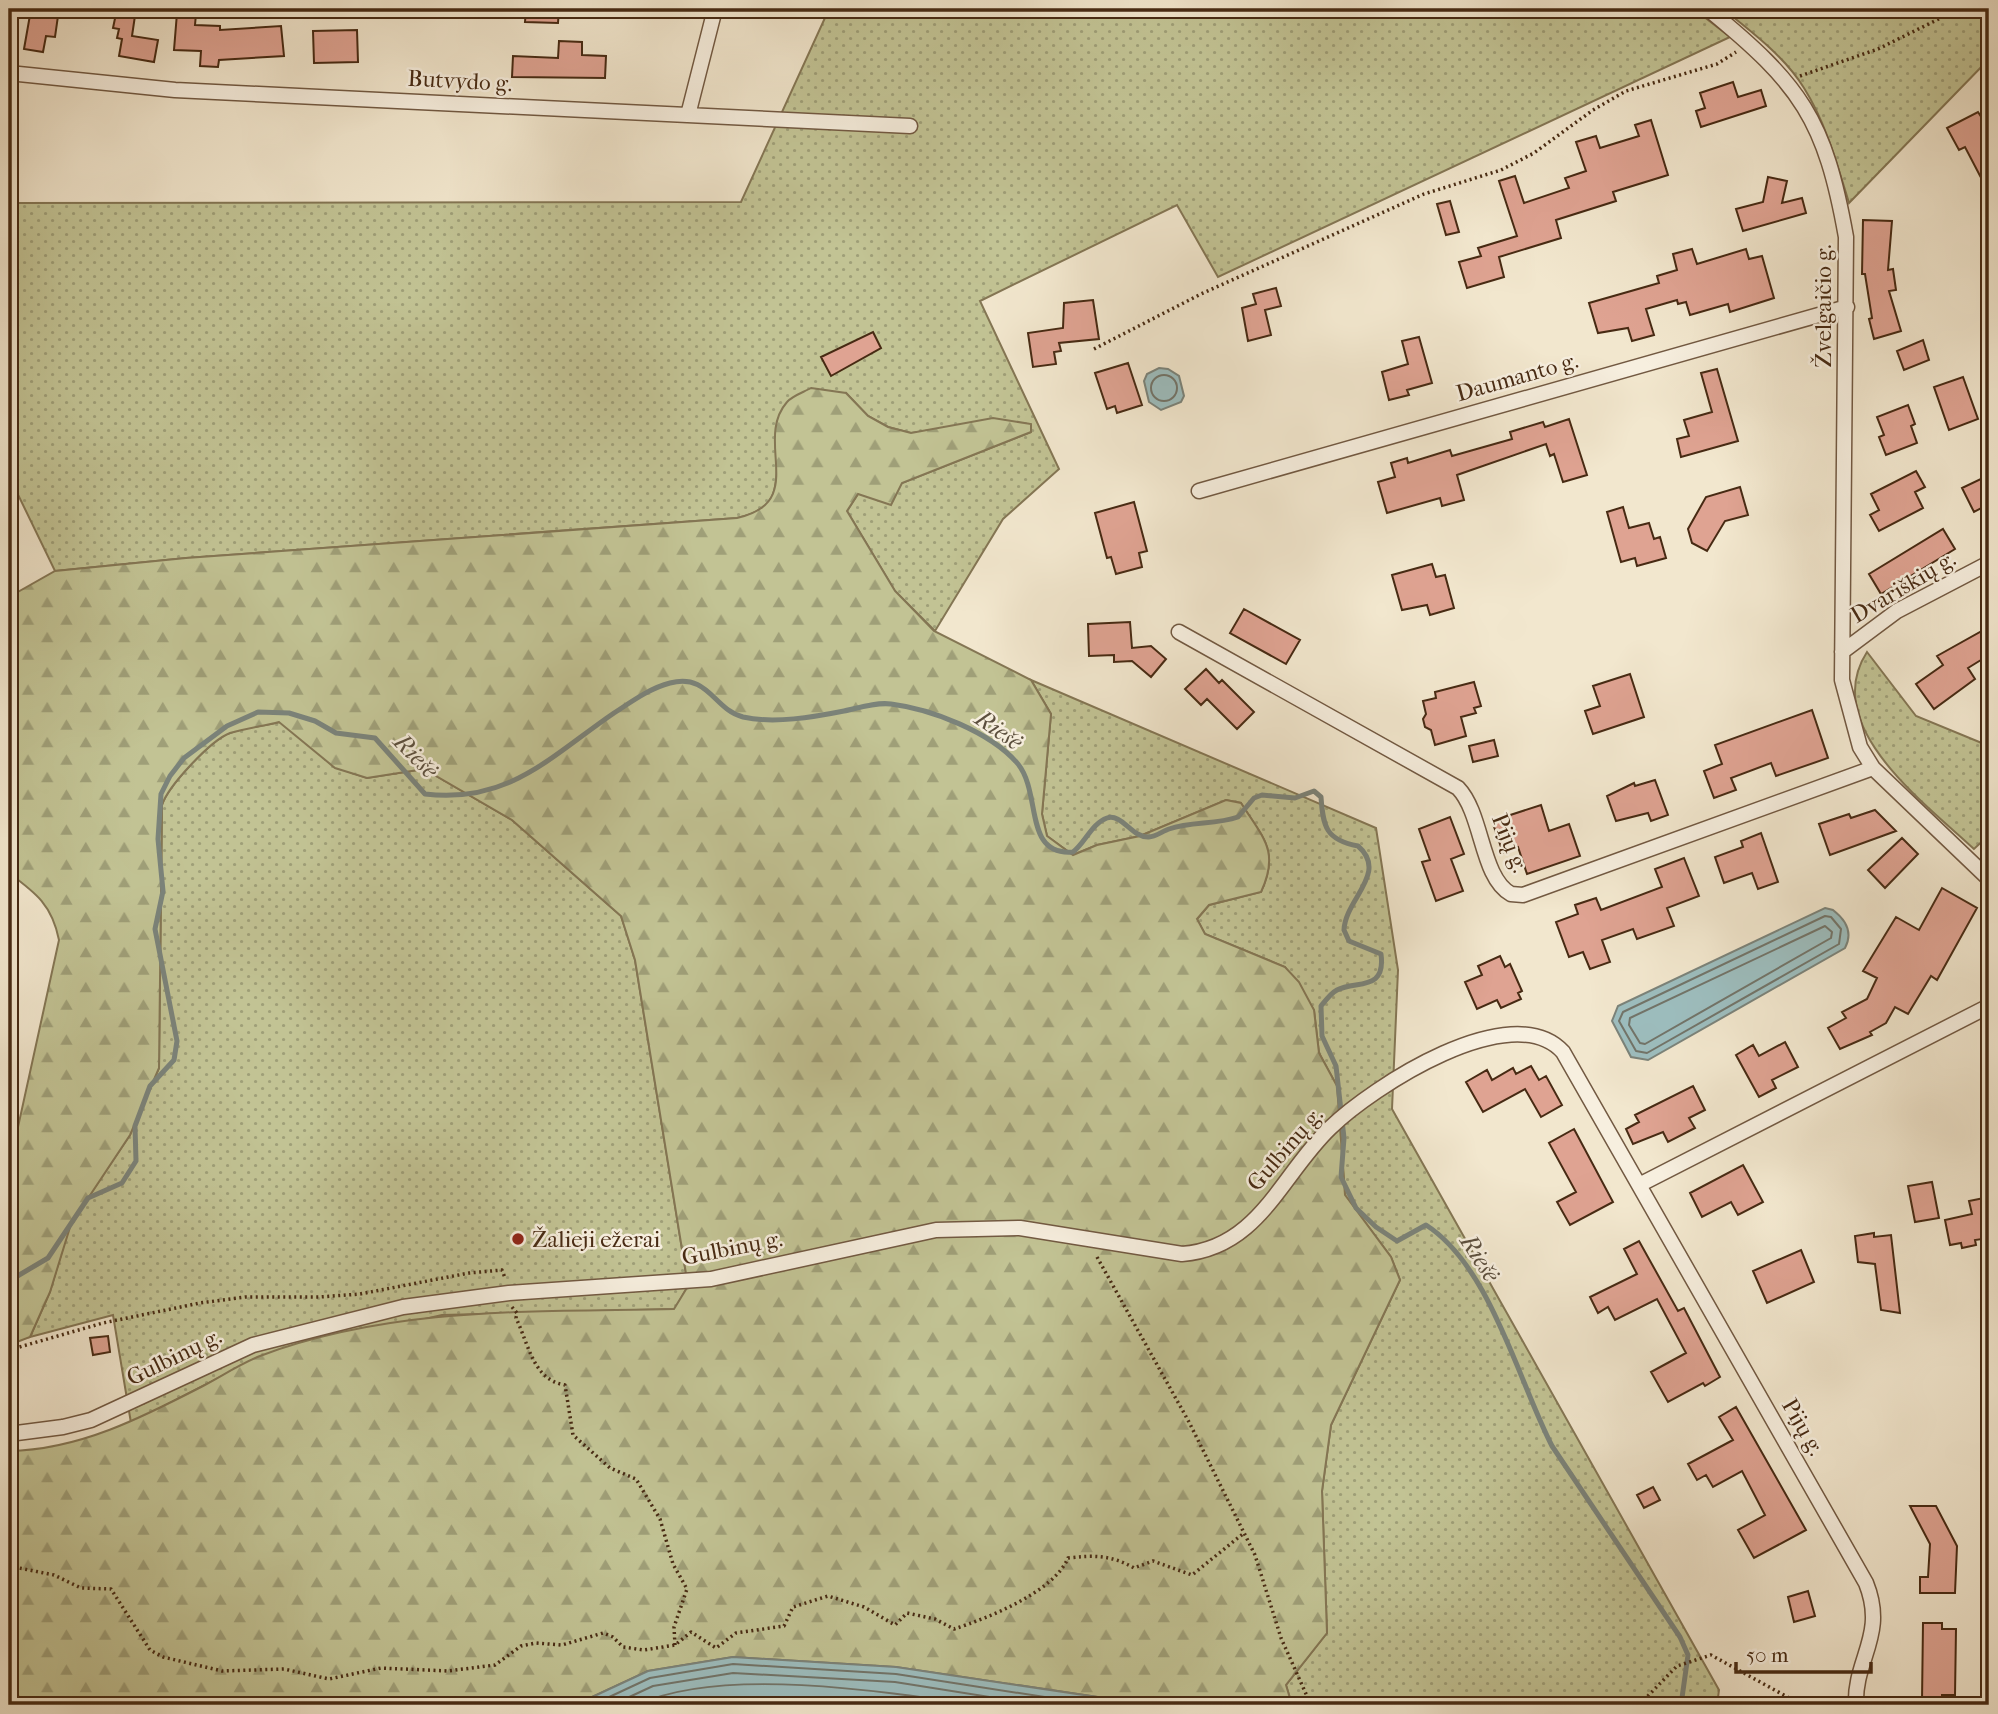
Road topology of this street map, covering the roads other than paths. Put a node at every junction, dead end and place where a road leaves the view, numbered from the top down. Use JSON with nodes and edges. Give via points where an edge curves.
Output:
{"nodes":[{"id":1,"x":715,"y":9,"type":"edge"},
{"id":2,"x":1709,"y":9,"type":"edge"},
{"id":3,"x":9,"y":73,"type":"edge"},
{"id":4,"x":688,"y":115,"type":"junction"},
{"id":5,"x":910,"y":126,"type":"dead end"},
{"id":6,"x":1847,"y":307,"type":"junction"},
{"id":7,"x":1199,"y":491,"type":"dead end"},
{"id":8,"x":1989,"y":563,"type":"edge"},
{"id":9,"x":1179,"y":632,"type":"dead end"},
{"id":10,"x":1842,"y":652,"type":"junction"},
{"id":11,"x":1873,"y":768,"type":"junction"},
{"id":12,"x":1989,"y":879,"type":"edge"},
{"id":13,"x":1989,"y":1006,"type":"edge"},
{"id":14,"x":1375,"y":1093,"type":"joint"},
{"id":15,"x":1639,"y":1185,"type":"junction"},
{"id":16,"x":9,"y":1434,"type":"edge"},
{"id":17,"x":1856,"y":1705,"type":"edge"}],
"edges":[{"from":1,"to":4,"type":"street"},
{"from":2,"to":6,"type":"street","name":"Žvelgaičio g.","via":[[1791,85],[1821,134],[1836,177],[1846,237]]},
{"from":3,"to":4,"type":"street","name":"Butvydo g.","via":[[176,90]]},
{"from":4,"to":5,"type":"street","name":"Butvydo g."},
{"from":6,"to":7,"type":"street","name":"Daumanto g."},
{"from":6,"to":10,"type":"street","name":"Žvelgaičio g."},
{"from":8,"to":10,"type":"street","name":"Dvariškių g.","via":[[1897,611]]},
{"from":9,"to":11,"type":"street","name":"Pijų g.","via":[[1458,788],[1472,808],[1496,880],[1511,894],[1523,895]]},
{"from":10,"to":11,"type":"street","name":"Žvelgaičio g.","via":[[1842,680],[1860,747]]},
{"from":11,"to":12,"type":"street","name":"Žvelgaičio g."},
{"from":13,"to":15,"type":"street"},
{"from":14,"to":15,"type":"street","name":"Pijų g.","via":[[1423,1063],[1467,1044],[1502,1034],[1542,1035],[1563,1052]]},
{"from":14,"to":16,"type":"street","name":"Gulbinų g.","via":[[1330,1127],[1259,1214],[1224,1245],[1205,1252],[1182,1254],[1020,1228],[936,1230],[711,1279],[505,1294],[404,1307],[242,1349],[91,1420]]},
{"from":15,"to":17,"type":"street","name":"Pijų g.","via":[[1866,1583],[1874,1628]]}]}
